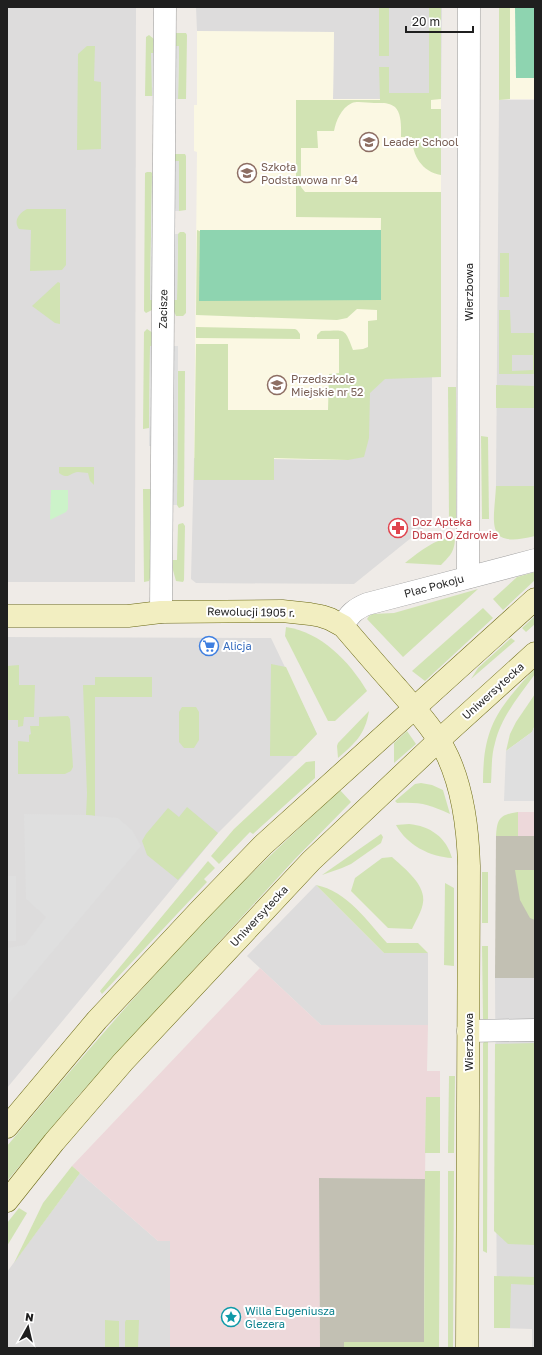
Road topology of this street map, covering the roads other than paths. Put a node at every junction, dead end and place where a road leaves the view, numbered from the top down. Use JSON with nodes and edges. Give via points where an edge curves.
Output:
{"nodes":[{"id":1,"x":165,"y":7,"type":"edge"},
{"id":2,"x":470,"y":7,"type":"edge"},
{"id":3,"x":535,"y":560,"type":"edge"},
{"id":4,"x":468,"y":577,"type":"junction"},
{"id":5,"x":535,"y":599,"type":"edge"},
{"id":6,"x":161,"y":612,"type":"junction"},
{"id":7,"x":7,"y":616,"type":"edge"},
{"id":8,"x":343,"y":626,"type":"junction"},
{"id":9,"x":535,"y":653,"type":"edge"},
{"id":10,"x":414,"y":708,"type":"junction"},
{"id":11,"x":438,"y":740,"type":"junction"},
{"id":12,"x":468,"y":1030,"type":"junction"},
{"id":13,"x":535,"y":1030,"type":"edge"},
{"id":14,"x":7,"y":1127,"type":"edge"},
{"id":15,"x":7,"y":1201,"type":"edge"},
{"id":16,"x":467,"y":1348,"type":"edge"}],
"edges":[{"from":1,"to":6,"type":"street","name":"Zacisze"},
{"from":2,"to":4,"type":"street","name":"Wierzbowa"},
{"from":3,"to":4,"type":"street","name":"Plac Pokoju"},
{"from":4,"to":8,"type":"street","name":"Plac Pokoju","via":[[356,608]]},
{"from":5,"to":10,"type":"main road"},
{"from":6,"to":7,"type":"main road","name":"Rewolucji 1905 r.","via":[[128,616]]},
{"from":6,"to":8,"type":"main road","name":"Rewolucji 1905 r.","via":[[293,612],[321,616]]},
{"from":8,"to":10,"type":"main road","name":"Rewolucji 1905 r."},
{"from":9,"to":11,"type":"main road","name":"Uniwersytecka"},
{"from":10,"to":11,"type":"main road","name":"Rewolucji 1905 r."},
{"from":10,"to":14,"type":"main road","via":[[287,822],[234,874],[98,1020]]},
{"from":11,"to":12,"type":"main road","name":"Wierzbowa","via":[[448,757],[456,780],[469,854]]},
{"from":11,"to":15,"type":"main road","name":"Uniwersytecka","via":[[311,861],[197,981],[123,1062]]},
{"from":12,"to":13,"type":"street"},
{"from":12,"to":16,"type":"main road","name":"Wierzbowa"}]}
